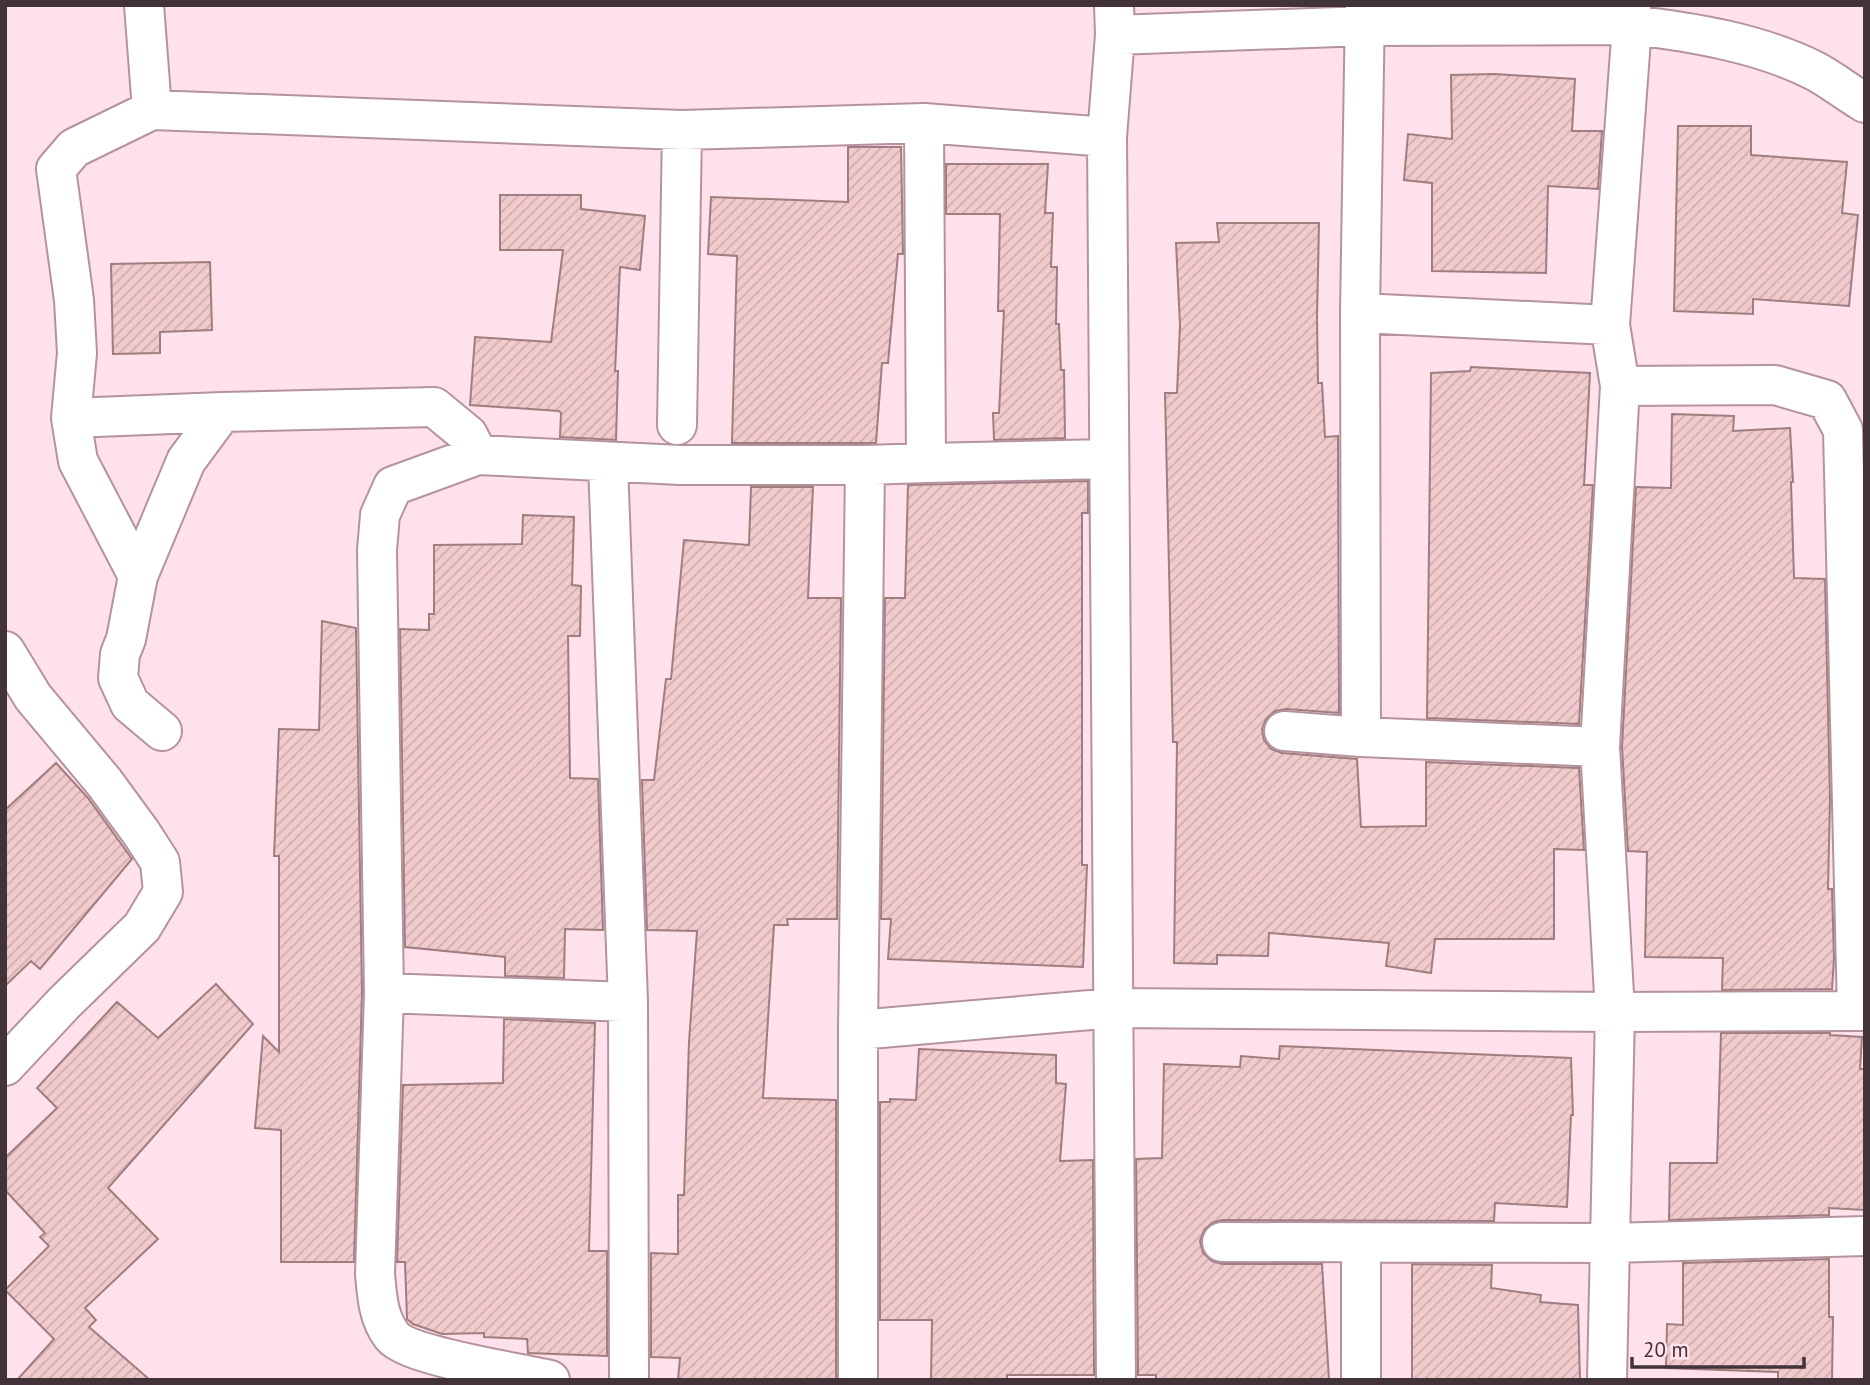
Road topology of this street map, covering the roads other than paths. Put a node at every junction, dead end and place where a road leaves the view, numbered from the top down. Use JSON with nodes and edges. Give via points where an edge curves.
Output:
{"nodes":[{"id":1,"x":144,"y":5,"type":"edge"},
{"id":2,"x":1631,"y":15,"type":"edge"},
{"id":3,"x":1365,"y":16,"type":"edge"},
{"id":4,"x":1115,"y":20,"type":"edge"},
{"id":5,"x":1865,"y":103,"type":"edge"},
{"id":6,"x":152,"y":110,"type":"junction"},
{"id":7,"x":924,"y":123,"type":"junction"},
{"id":8,"x":682,"y":130,"type":"junction"},
{"id":9,"x":1107,"y":137,"type":"junction"},
{"id":10,"x":1360,"y":313,"type":"junction"},
{"id":11,"x":1610,"y":325,"type":"junction"},
{"id":12,"x":1620,"y":386,"type":"junction"},
{"id":13,"x":222,"y":412,"type":"junction"},
{"id":14,"x":71,"y":418,"type":"junction"},
{"id":15,"x":677,"y":425,"type":"dead end"},
{"id":16,"x":478,"y":455,"type":"junction"},
{"id":17,"x":1108,"y":459,"type":"junction"},
{"id":18,"x":608,"y":463,"type":"junction"},
{"id":19,"x":926,"y":463,"type":"junction"},
{"id":20,"x":865,"y":465,"type":"junction"},
{"id":21,"x":138,"y":576,"type":"junction"},
{"id":22,"x":5,"y":651,"type":"edge"},
{"id":23,"x":162,"y":731,"type":"dead end"},
{"id":24,"x":1284,"y":732,"type":"dead end"},
{"id":25,"x":1361,"y":737,"type":"junction"},
{"id":26,"x":1600,"y":747,"type":"junction"},
{"id":27,"x":384,"y":993,"type":"junction"},
{"id":28,"x":628,"y":1002,"type":"junction"},
{"id":29,"x":1114,"y":1008,"type":"junction"},
{"id":30,"x":1861,"y":1011,"type":"edge"},
{"id":31,"x":1615,"y":1012,"type":"junction"},
{"id":32,"x":858,"y":1030,"type":"junction"},
{"id":33,"x":5,"y":1066,"type":"edge"},
{"id":34,"x":1865,"y":1236,"type":"edge"},
{"id":35,"x":1222,"y":1242,"type":"dead end"},
{"id":36,"x":1611,"y":1243,"type":"junction"},
{"id":37,"x":1361,"y":1244,"type":"junction"},
{"id":38,"x":550,"y":1380,"type":"edge"},
{"id":39,"x":629,"y":1380,"type":"edge"},
{"id":40,"x":858,"y":1380,"type":"edge"},
{"id":41,"x":1116,"y":1380,"type":"edge"},
{"id":42,"x":1362,"y":1380,"type":"edge"},
{"id":43,"x":1606,"y":1380,"type":"edge"}],
"edges":[{"from":1,"to":6,"type":"street"},
{"from":2,"to":3,"type":"street"},
{"from":2,"to":5,"type":"street","via":[[1668,29],[1761,50],[1815,71]]},
{"from":2,"to":11,"type":"street"},
{"from":3,"to":4,"type":"street"},
{"from":3,"to":10,"type":"street"},
{"from":4,"to":9,"type":"street"},
{"from":6,"to":8,"type":"street"},
{"from":6,"to":14,"type":"street","via":[[74,148],[56,169],[74,300],[77,353]]},
{"from":7,"to":8,"type":"street"},
{"from":7,"to":9,"type":"street"},
{"from":7,"to":19,"type":"street"},
{"from":8,"to":15,"type":"street"},
{"from":9,"to":17,"type":"street"},
{"from":10,"to":11,"type":"street"},
{"from":10,"to":25,"type":"street"},
{"from":11,"to":12,"type":"street"},
{"from":12,"to":26,"type":"street"},
{"from":12,"to":30,"type":"street","via":[[1775,385],[1827,400],[1843,429]]},
{"from":13,"to":14,"type":"street"},
{"from":13,"to":16,"type":"street","via":[[434,407],[468,435]]},
{"from":13,"to":21,"type":"street","via":[[186,461]]},
{"from":14,"to":21,"type":"street","via":[[78,461]]},
{"from":16,"to":18,"type":"street"},
{"from":16,"to":27,"type":"street","via":[[393,486],[380,515]]},
{"from":17,"to":19,"type":"street"},
{"from":17,"to":29,"type":"street"},
{"from":18,"to":20,"type":"street"},
{"from":18,"to":28,"type":"street"},
{"from":19,"to":20,"type":"street"},
{"from":20,"to":32,"type":"street"},
{"from":21,"to":23,"type":"street","via":[[118,678],[130,704]]},
{"from":22,"to":33,"type":"street","via":[[33,697],[142,834],[160,862],[163,892],[142,928]]},
{"from":24,"to":25,"type":"street"},
{"from":25,"to":26,"type":"street"},
{"from":26,"to":31,"type":"street"},
{"from":27,"to":28,"type":"street"},
{"from":27,"to":38,"type":"street","via":[[375,1274],[379,1311],[393,1338],[424,1353]]},
{"from":28,"to":39,"type":"street"},
{"from":29,"to":31,"type":"street"},
{"from":29,"to":32,"type":"street"},
{"from":29,"to":41,"type":"street"},
{"from":30,"to":31,"type":"street"},
{"from":31,"to":36,"type":"street"},
{"from":32,"to":40,"type":"street"},
{"from":34,"to":36,"type":"street"},
{"from":35,"to":37,"type":"street"},
{"from":36,"to":37,"type":"street"},
{"from":36,"to":43,"type":"street"},
{"from":37,"to":42,"type":"street"}]}
